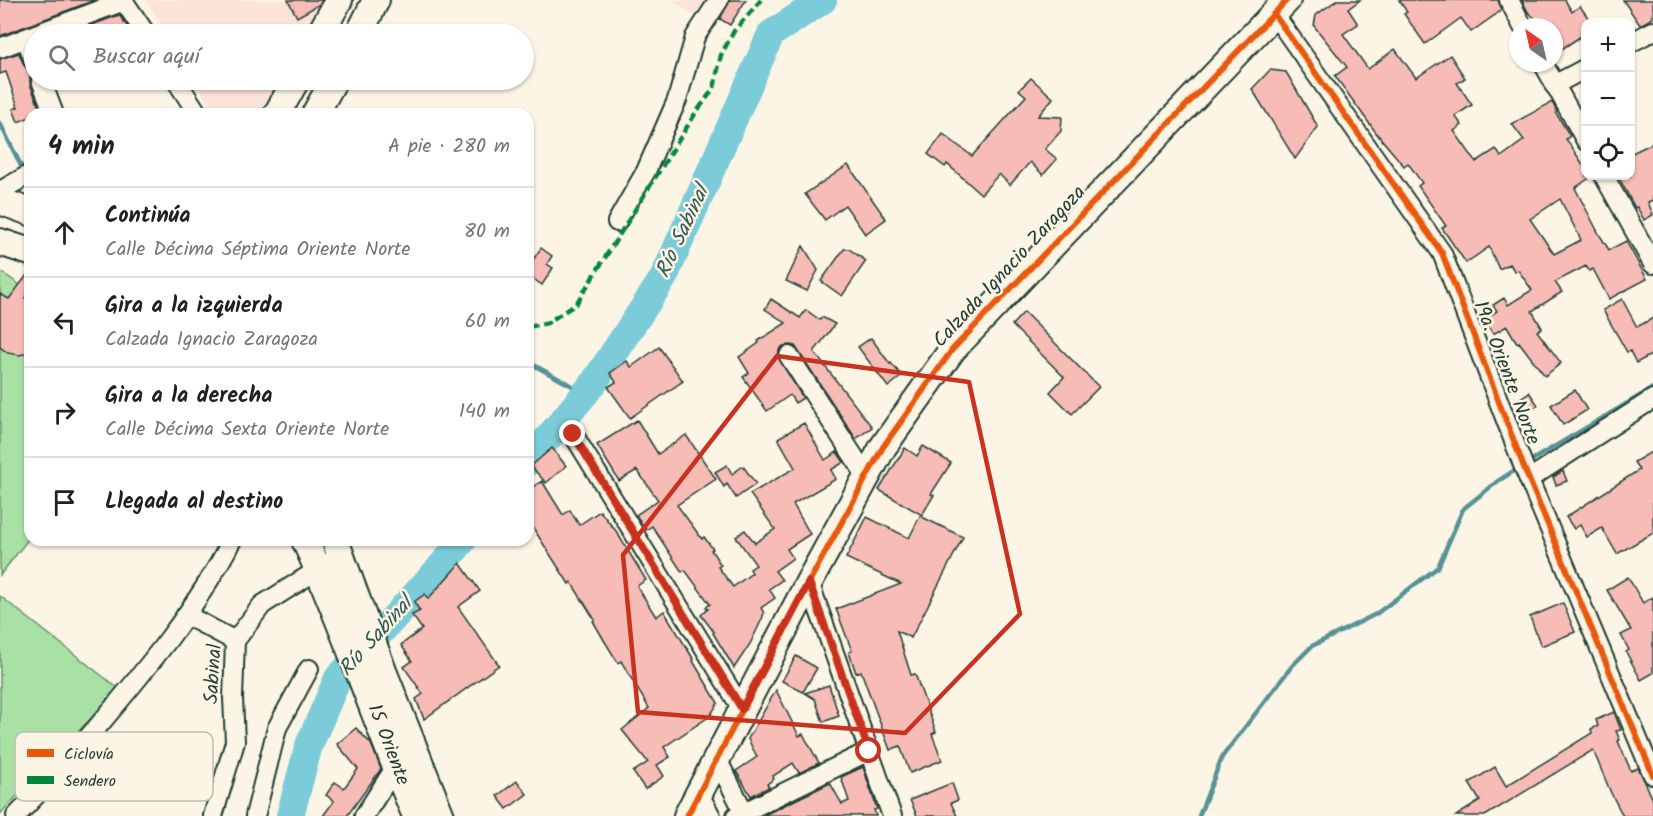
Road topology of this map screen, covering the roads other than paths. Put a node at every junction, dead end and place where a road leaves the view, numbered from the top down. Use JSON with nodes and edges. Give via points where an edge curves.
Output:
{"nodes":[{"id":1,"x":376,"y":0,"type":"edge"},
{"id":2,"x":719,"y":0,"type":"edge"},
{"id":3,"x":1509,"y":0,"type":"edge"},
{"id":4,"x":124,"y":1,"type":"edge"},
{"id":5,"x":1280,"y":7,"type":"edge"},
{"id":6,"x":1518,"y":18,"type":"edge"},
{"id":7,"x":64,"y":24,"type":"edge"},
{"id":8,"x":139,"y":24,"type":"edge"},
{"id":9,"x":364,"y":24,"type":"edge"},
{"id":10,"x":1653,"y":31,"type":"edge"},
{"id":11,"x":24,"y":39,"type":"edge"},
{"id":12,"x":1635,"y":40,"type":"edge"},
{"id":13,"x":0,"y":48,"type":"edge"},
{"id":14,"x":1581,"y":71,"type":"edge"},
{"id":15,"x":1548,"y":72,"type":"edge"},
{"id":16,"x":1554,"y":85,"type":"junction"},
{"id":17,"x":45,"y":90,"type":"edge"},
{"id":18,"x":182,"y":90,"type":"edge"},
{"id":19,"x":290,"y":90,"type":"edge"},
{"id":20,"x":328,"y":90,"type":"edge"},
{"id":21,"x":52,"y":108,"type":"edge"},
{"id":22,"x":194,"y":108,"type":"edge"},
{"id":23,"x":280,"y":108,"type":"edge"},
{"id":24,"x":318,"y":108,"type":"edge"},
{"id":25,"x":1581,"y":132,"type":"edge"},
{"id":26,"x":24,"y":178,"type":"edge"},
{"id":27,"x":1606,"y":180,"type":"edge"},
{"id":28,"x":3,"y":193,"type":"edge"},
{"id":29,"x":24,"y":208,"type":"edge"},
{"id":30,"x":617,"y":222,"type":"dead end"},
{"id":31,"x":0,"y":242,"type":"edge"},
{"id":32,"x":24,"y":250,"type":"edge"},
{"id":33,"x":1653,"y":264,"type":"edge"},
{"id":34,"x":789,"y":356,"type":"dead end"},
{"id":35,"x":1653,"y":399,"type":"edge"},
{"id":36,"x":573,"y":434,"type":"dead end"},
{"id":37,"x":1527,"y":475,"type":"junction"},
{"id":38,"x":867,"y":477,"type":"junction"},
{"id":39,"x":229,"y":546,"type":"edge"},
{"id":40,"x":308,"y":546,"type":"edge"},
{"id":41,"x":338,"y":547,"type":"edge"},
{"id":42,"x":318,"y":569,"type":"junction"},
{"id":43,"x":809,"y":582,"type":"junction"},
{"id":44,"x":186,"y":615,"type":"junction"},
{"id":45,"x":235,"y":641,"type":"junction"},
{"id":46,"x":309,"y":669,"type":"dead end"},
{"id":47,"x":373,"y":676,"type":"junction"},
{"id":48,"x":742,"y":709,"type":"junction"},
{"id":49,"x":93,"y":732,"type":"edge"},
{"id":50,"x":412,"y":743,"type":"junction"},
{"id":51,"x":869,"y":751,"type":"junction"},
{"id":52,"x":1649,"y":752,"type":"edge"},
{"id":53,"x":717,"y":759,"type":"junction"},
{"id":54,"x":395,"y":767,"type":"junction"},
{"id":55,"x":1653,"y":775,"type":"edge"},
{"id":56,"x":32,"y":801,"type":"edge"},
{"id":57,"x":699,"y":809,"type":"edge"},
{"id":58,"x":742,"y":815,"type":"edge"},
{"id":59,"x":16,"y":816,"type":"edge"},
{"id":60,"x":213,"y":816,"type":"edge"},
{"id":61,"x":255,"y":816,"type":"edge"},
{"id":62,"x":364,"y":816,"type":"edge"},
{"id":63,"x":416,"y":816,"type":"edge"},
{"id":64,"x":441,"y":816,"type":"edge"},
{"id":65,"x":892,"y":816,"type":"edge"}],
"edges":[{"from":1,"to":9,"type":"street"},
{"from":2,"to":30,"type":"street","via":[[695,37],[677,100],[646,171]]},
{"from":3,"to":6,"type":"street"},
{"from":4,"to":7,"type":"street"},
{"from":4,"to":8,"type":"street"},
{"from":5,"to":37,"type":"street","name":"19a. Oriente Norte","via":[[1442,253]]},
{"from":5,"to":38,"type":"street","name":"Calzada Ignacio Zaragoza","via":[[952,350],[883,447]]},
{"from":10,"to":12,"type":"street"},
{"from":11,"to":13,"type":"street"},
{"from":14,"to":16,"type":"street"},
{"from":15,"to":16,"type":"street"},
{"from":16,"to":25,"type":"street"},
{"from":17,"to":21,"type":"street"},
{"from":18,"to":22,"type":"street"},
{"from":19,"to":23,"type":"street"},
{"from":20,"to":24,"type":"street"},
{"from":26,"to":28,"type":"street"},
{"from":27,"to":33,"type":"street"},
{"from":28,"to":29,"type":"street"},
{"from":31,"to":32,"type":"street"},
{"from":34,"to":38,"type":"street"},
{"from":35,"to":37,"type":"street"},
{"from":36,"to":48,"type":"street"},
{"from":37,"to":52,"type":"street","name":"19a. Oriente Norte"},
{"from":38,"to":43,"type":"street","name":"Calzada Ignacio Zaragoza"},
{"from":39,"to":44,"type":"street"},
{"from":40,"to":42,"type":"street","name":"15 Oriente"},
{"from":41,"to":42,"type":"street","name":"Sabinal"},
{"from":41,"to":47,"type":"street","name":"15 Oriente","via":[[352,586]]},
{"from":42,"to":45,"type":"street","name":"Sabinal","via":[[262,605]]},
{"from":42,"to":47,"type":"street","name":"15 Oriente"},
{"from":43,"to":48,"type":"street","name":"Calzada Ignacio Zaragoza"},
{"from":43,"to":51,"type":"street"},
{"from":44,"to":45,"type":"street"},
{"from":44,"to":49,"type":"street"},
{"from":45,"to":60,"type":"street","name":"Sabinal","via":[[236,742]]},
{"from":46,"to":61,"type":"street","via":[[277,728]]},
{"from":47,"to":50,"type":"street","name":"15 Oriente"},
{"from":47,"to":54,"type":"street","name":"15 Oriente"},
{"from":48,"to":53,"type":"street","name":"Calzada Ignacio Zaragoza"},
{"from":50,"to":54,"type":"street"},
{"from":50,"to":64,"type":"street","name":"15 Oriente"},
{"from":51,"to":58,"type":"street"},
{"from":51,"to":65,"type":"street"},
{"from":52,"to":55,"type":"street","name":"19a. Oriente Norte"},
{"from":53,"to":57,"type":"street","name":"Calzada Ignacio Zaragoza"},
{"from":53,"to":58,"type":"street"},
{"from":54,"to":62,"type":"street"},
{"from":54,"to":63,"type":"street","name":"15 Oriente"},
{"from":56,"to":59,"type":"street"}]}
